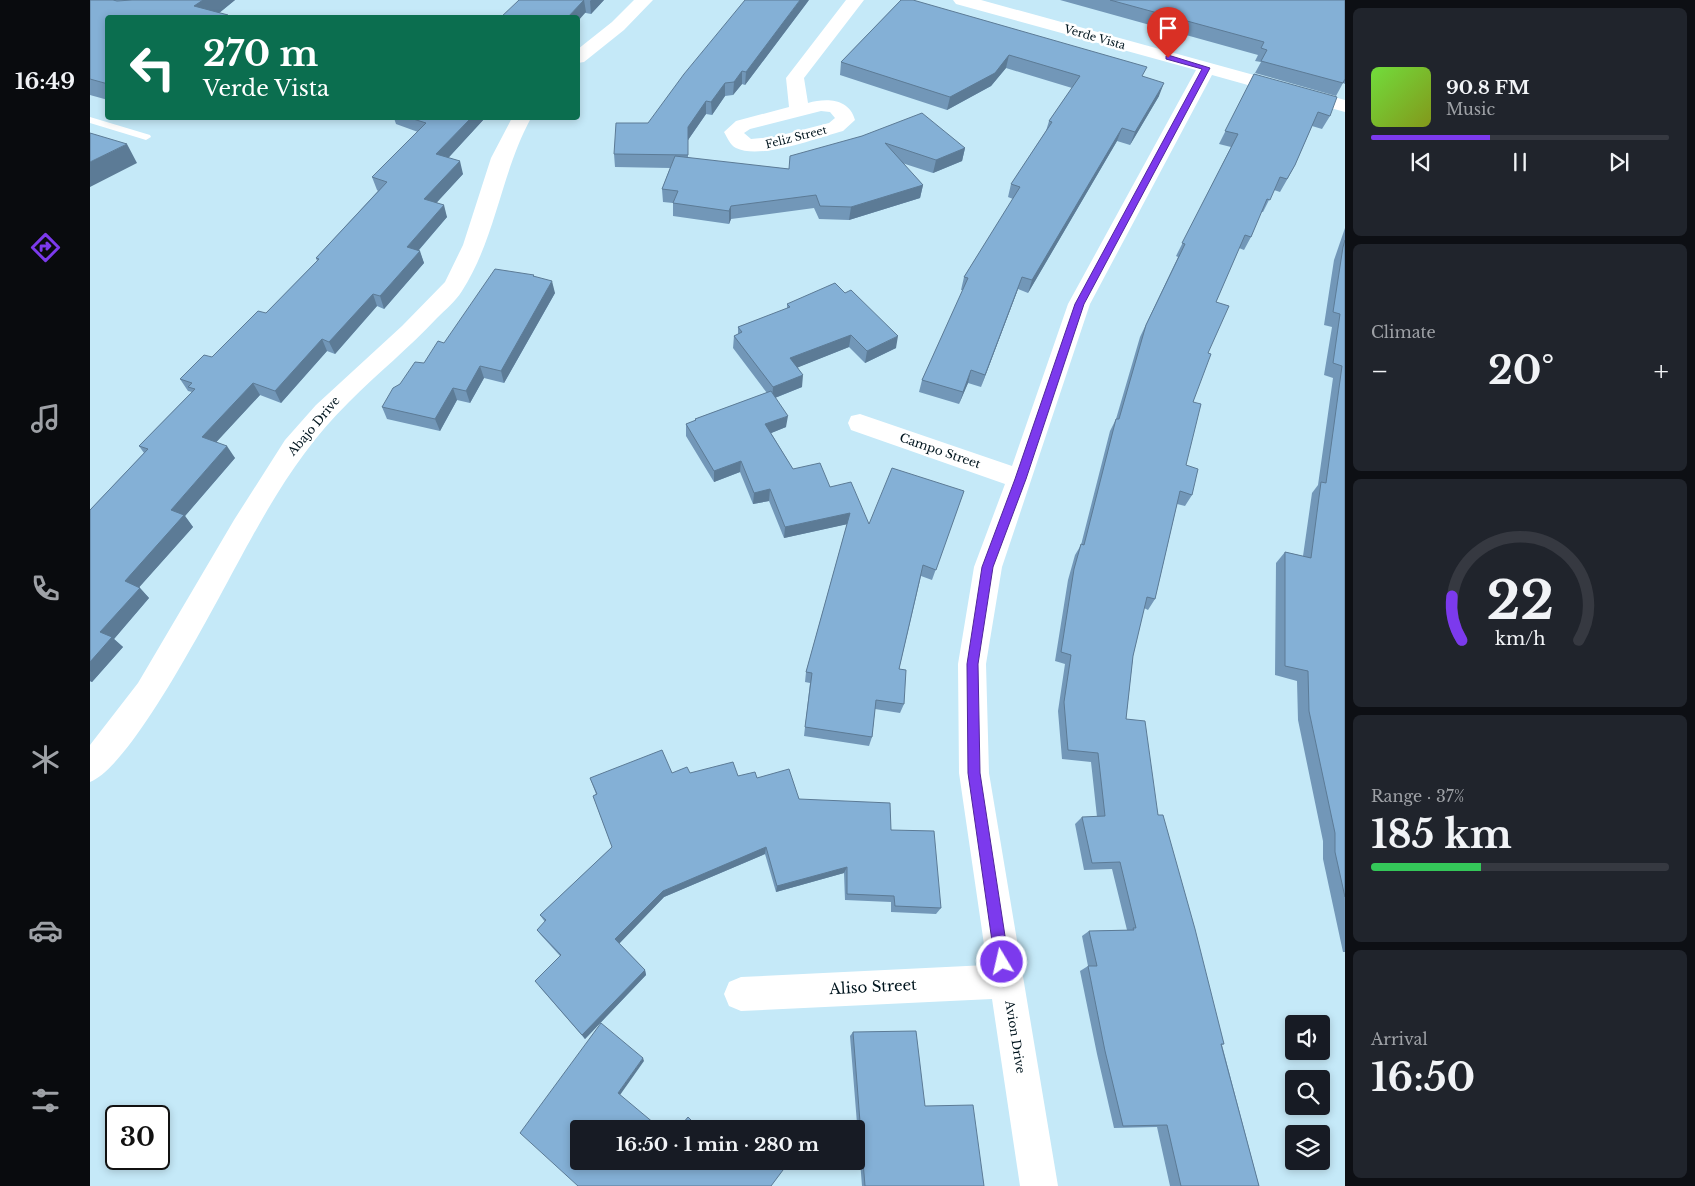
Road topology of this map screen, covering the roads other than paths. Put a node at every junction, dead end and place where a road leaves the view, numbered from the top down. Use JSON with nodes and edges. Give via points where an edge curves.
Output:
{"nodes":[{"id":1,"x":644,"y":0,"type":"edge"},
{"id":2,"x":854,"y":0,"type":"edge"},
{"id":3,"x":962,"y":0,"type":"edge"},
{"id":4,"x":580,"y":56,"type":"edge"},
{"id":5,"x":1206,"y":68,"type":"junction"},
{"id":6,"x":1345,"y":106,"type":"edge"},
{"id":7,"x":798,"y":110,"type":"junction"},
{"id":8,"x":90,"y":120,"type":"edge"},
{"id":9,"x":520,"y":120,"type":"edge"},
{"id":10,"x":146,"y":137,"type":"dead end"},
{"id":11,"x":860,"y":423,"type":"dead end"},
{"id":12,"x":1020,"y":479,"type":"junction"},
{"id":13,"x":90,"y":768,"type":"edge"},
{"id":14,"x":1005,"y":981,"type":"junction"},
{"id":15,"x":741,"y":994,"type":"dead end"},
{"id":16,"x":1039,"y":1186,"type":"edge"}],
"edges":[{"from":1,"to":4,"type":"street"},
{"from":2,"to":7,"type":"street","name":"Feliz Street","via":[[795,78]]},
{"from":3,"to":5,"type":"street","name":"Verde Vista"},
{"from":5,"to":6,"type":"street","name":"Verde Vista"},
{"from":5,"to":12,"type":"street","name":"Avion Drive","via":[[1079,304]]},
{"from":7,"to":7,"type":"street","name":"Feliz Street","via":[[821,105],[839,108],[845,120],[836,127],[758,146],[744,145],[734,132],[743,125]]},
{"from":8,"to":10,"type":"lane"},
{"from":9,"to":13,"type":"street","name":"Abajo Drive","via":[[502,158],[474,251],[453,288],[413,330],[339,395],[295,445],[260,497],[148,693]]},
{"from":11,"to":12,"type":"street","name":"Campo Street"},
{"from":12,"to":14,"type":"street","name":"Avion Drive","via":[[988,567],[972,664],[974,773]]},
{"from":14,"to":15,"type":"street","name":"Aliso Street"},
{"from":14,"to":16,"type":"street","name":"Avion Drive"}]}
